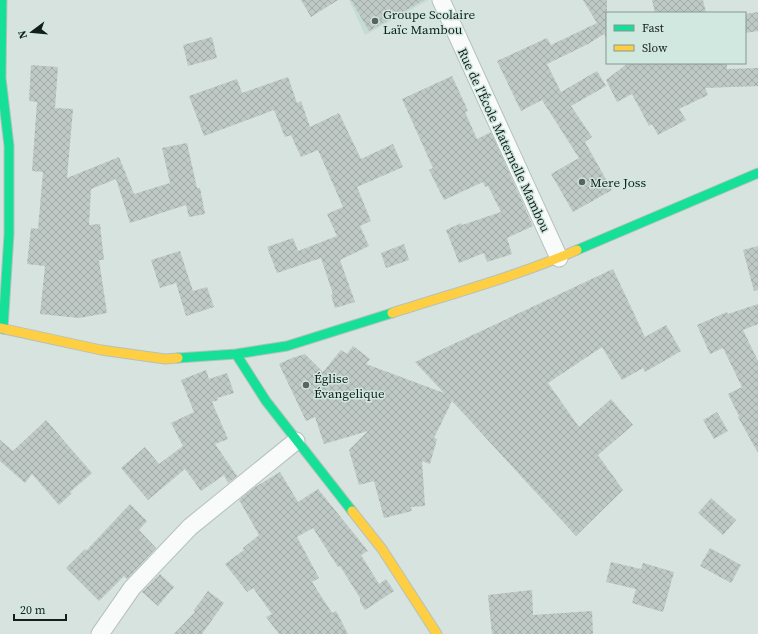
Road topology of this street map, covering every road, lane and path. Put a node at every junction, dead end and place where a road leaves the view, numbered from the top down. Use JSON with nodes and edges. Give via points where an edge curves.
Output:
{"nodes":[{"id":1,"x":2,"y":0,"type":"edge"},
{"id":2,"x":441,"y":0,"type":"edge"},
{"id":3,"x":758,"y":173,"type":"edge"},
{"id":4,"x":559,"y":258,"type":"junction"},
{"id":5,"x":1,"y":328,"type":"edge"},
{"id":6,"x":236,"y":354,"type":"junction"},
{"id":7,"x":296,"y":441,"type":"junction"},
{"id":8,"x":100,"y":634,"type":"edge"},
{"id":9,"x":436,"y":634,"type":"edge"}],
"edges":[{"from":1,"to":5,"type":"street","via":[[1,78],[9,146],[9,234]]},
{"from":2,"to":4,"type":"street","name":"Rue de l'École Maternelle Mambou"},
{"from":3,"to":4,"type":"street"},
{"from":4,"to":6,"type":"street","via":[[287,346]]},
{"from":5,"to":6,"type":"street","via":[[101,350],[165,359]]},
{"from":6,"to":7,"type":"street"},
{"from":7,"to":8,"type":"street","via":[[190,527],[132,588]]},
{"from":7,"to":9,"type":"street","via":[[382,549]]}]}
